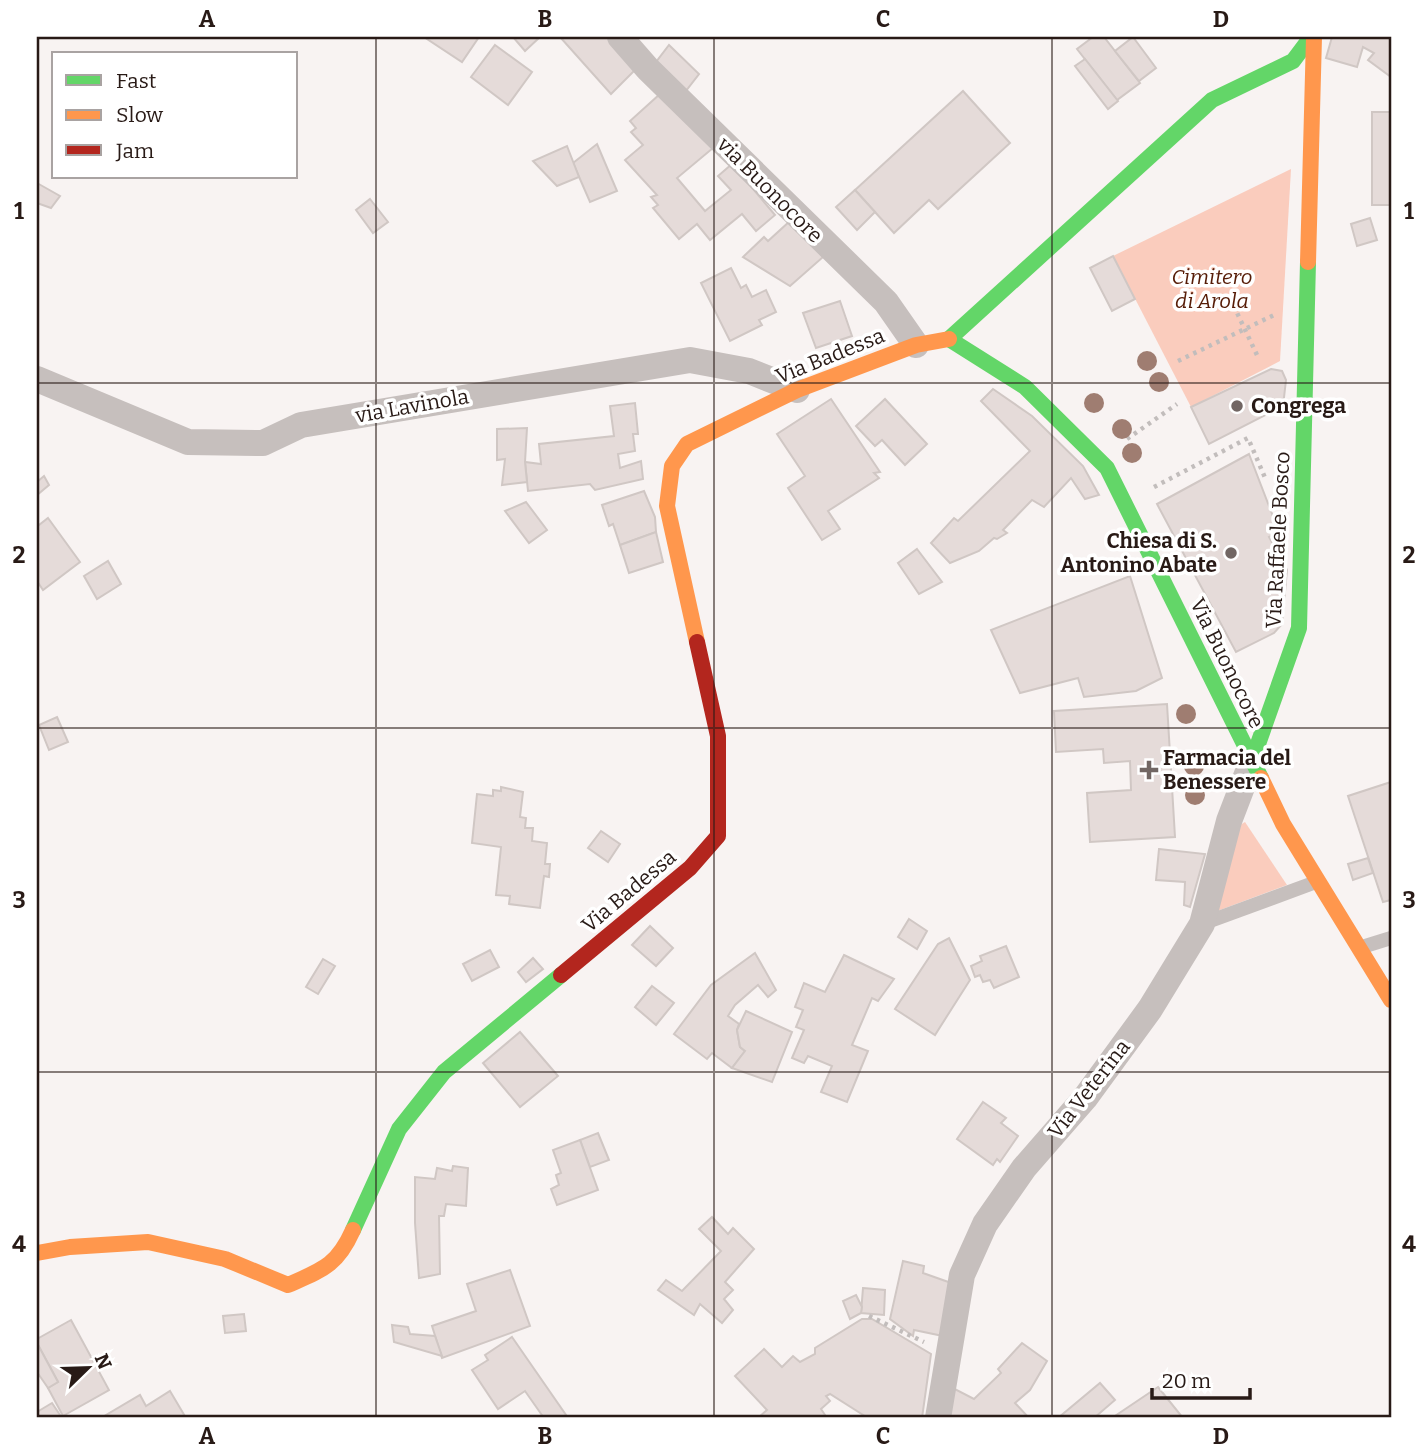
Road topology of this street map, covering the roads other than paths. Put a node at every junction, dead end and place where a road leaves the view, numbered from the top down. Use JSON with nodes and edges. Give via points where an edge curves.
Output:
{"nodes":[{"id":1,"x":620,"y":37,"type":"edge"},
{"id":2,"x":1312,"y":37,"type":"edge"},
{"id":3,"x":949,"y":339,"type":"junction"},
{"id":4,"x":916,"y":345,"type":"junction"},
{"id":5,"x":37,"y":379,"type":"edge"},
{"id":6,"x":797,"y":390,"type":"junction"},
{"id":7,"x":1290,"y":654,"type":"junction"},
{"id":8,"x":1268,"y":670,"type":"dead end"},
{"id":9,"x":1235,"y":686,"type":"dead end"},
{"id":10,"x":1216,"y":687,"type":"junction"},
{"id":11,"x":1252,"y":761,"type":"junction"},
{"id":12,"x":1317,"y":882,"type":"junction"},
{"id":13,"x":1202,"y":924,"type":"junction"},
{"id":14,"x":1391,"y":938,"type":"edge"},
{"id":15,"x":1360,"y":948,"type":"junction"},
{"id":16,"x":1391,"y":1000,"type":"edge"},
{"id":17,"x":37,"y":1254,"type":"edge"},
{"id":18,"x":938,"y":1418,"type":"edge"}],
"edges":[{"from":1,"to":4,"type":"street","name":"via Buonocore","via":[[886,302]]},
{"from":2,"to":3,"type":"street","via":[[1293,61],[1212,100]]},
{"from":2,"to":7,"type":"street","name":"Via Raffaele Bosco","via":[[1299,628]]},
{"from":3,"to":4,"type":"street","name":"Via Badessa"},
{"from":3,"to":10,"type":"street","name":"Via Buonocore","via":[[1025,387],[1107,468]]},
{"from":4,"to":6,"type":"street","name":"Via Badessa"},
{"from":5,"to":6,"type":"street","name":"via Lavinola","via":[[188,442],[263,443],[301,425],[690,360],[749,371]]},
{"from":6,"to":17,"type":"street","name":"Via Badessa","via":[[687,444],[672,466],[667,506],[718,736],[718,836],[690,868],[444,1072],[399,1129],[344,1251],[321,1271],[288,1285],[225,1259],[148,1242],[69,1247]]},
{"from":7,"to":8,"type":"street"},
{"from":7,"to":11,"type":"street","name":"Via Raffaele Bosco"},
{"from":9,"to":10,"type":"street"},
{"from":10,"to":11,"type":"street","name":"Via Buonocore"},
{"from":11,"to":12,"type":"street"},
{"from":11,"to":13,"type":"street","name":"Via Veterina","via":[[1229,821]]},
{"from":12,"to":13,"type":"lane"},
{"from":12,"to":15,"type":"street"},
{"from":13,"to":18,"type":"street","name":"Via Veterina","via":[[1150,1009],[985,1224],[962,1275]]},
{"from":14,"to":15,"type":"lane"},
{"from":15,"to":16,"type":"street"}]}
